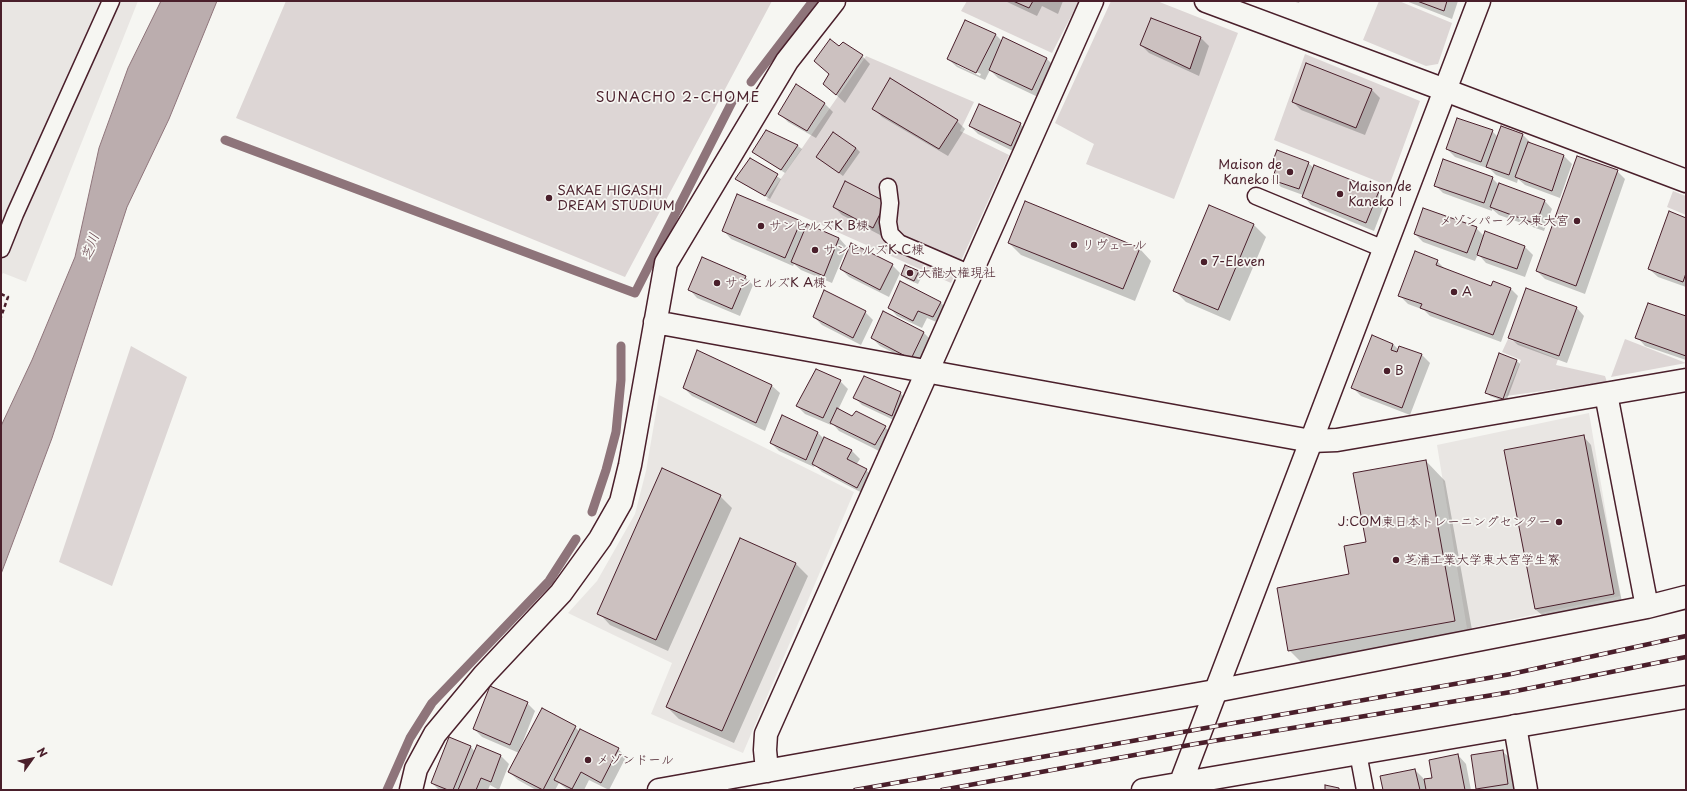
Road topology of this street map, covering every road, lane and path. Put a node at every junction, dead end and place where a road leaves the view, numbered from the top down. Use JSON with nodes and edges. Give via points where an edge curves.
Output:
{"nodes":[{"id":1,"x":111,"y":1,"type":"edge"},
{"id":2,"x":834,"y":1,"type":"edge"},
{"id":3,"x":1092,"y":1,"type":"edge"},
{"id":4,"x":1206,"y":1,"type":"edge"},
{"id":5,"x":1479,"y":1,"type":"edge"},
{"id":6,"x":1445,"y":90,"type":"junction"},
{"id":7,"x":1686,"y":182,"type":"edge"},
{"id":8,"x":888,"y":187,"type":"dead end"},
{"id":9,"x":1256,"y":196,"type":"dead end"},
{"id":10,"x":1,"y":249,"type":"edge"},
{"id":11,"x":1384,"y":249,"type":"junction"},
{"id":12,"x":971,"y":274,"type":"junction"},
{"id":13,"x":1,"y":294,"type":"edge"},
{"id":14,"x":1,"y":317,"type":"edge"},
{"id":15,"x":655,"y":322,"type":"junction"},
{"id":16,"x":928,"y":371,"type":"junction"},
{"id":17,"x":1686,"y":380,"type":"edge"},
{"id":18,"x":1606,"y":394,"type":"junction"},
{"id":19,"x":1311,"y":441,"type":"junction"},
{"id":20,"x":1686,"y":597,"type":"edge"},
{"id":21,"x":1647,"y":607,"type":"junction"},
{"id":22,"x":1215,"y":691,"type":"junction"},
{"id":23,"x":1686,"y":697,"type":"edge"},
{"id":24,"x":1515,"y":726,"type":"junction"},
{"id":25,"x":1358,"y":753,"type":"junction"},
{"id":26,"x":767,"y":771,"type":"junction"},
{"id":27,"x":1179,"y":787,"type":"edge"},
{"id":28,"x":411,"y":790,"type":"edge"},
{"id":29,"x":659,"y":790,"type":"edge"},
{"id":30,"x":1143,"y":790,"type":"edge"},
{"id":31,"x":1365,"y":790,"type":"edge"},
{"id":32,"x":1526,"y":790,"type":"edge"}],
"edges":[{"from":1,"to":10,"type":"lane"},
{"from":2,"to":15,"type":"street","via":[[787,61],[666,263]]},
{"from":3,"to":12,"type":"street"},
{"from":4,"to":6,"type":"street"},
{"from":5,"to":6,"type":"street"},
{"from":6,"to":7,"type":"street"},
{"from":6,"to":11,"type":"street"},
{"from":8,"to":12,"type":"lane","via":[[890,234],[899,243]]},
{"from":9,"to":11,"type":"lane"},
{"from":11,"to":19,"type":"street"},
{"from":12,"to":16,"type":"street"},
{"from":13,"to":14,"type":"path","via":[[8,297]]},
{"from":15,"to":16,"type":"street"},
{"from":15,"to":28,"type":"street","via":[[621,502],[600,539],[561,593],[484,676],[435,734],[416,769]]},
{"from":16,"to":19,"type":"street"},
{"from":16,"to":26,"type":"street","via":[[766,734]]},
{"from":17,"to":18,"type":"street"},
{"from":18,"to":19,"type":"street","via":[[1337,440]]},
{"from":18,"to":21,"type":"street"},
{"from":19,"to":22,"type":"street"},
{"from":20,"to":21,"type":"street"},
{"from":21,"to":22,"type":"street"},
{"from":22,"to":26,"type":"street"},
{"from":22,"to":27,"type":"street"},
{"from":23,"to":24,"type":"street"},
{"from":24,"to":25,"type":"street"},
{"from":24,"to":32,"type":"street"},
{"from":25,"to":27,"type":"street"},
{"from":25,"to":31,"type":"lane"},
{"from":26,"to":29,"type":"street"},
{"from":27,"to":30,"type":"street"}]}
